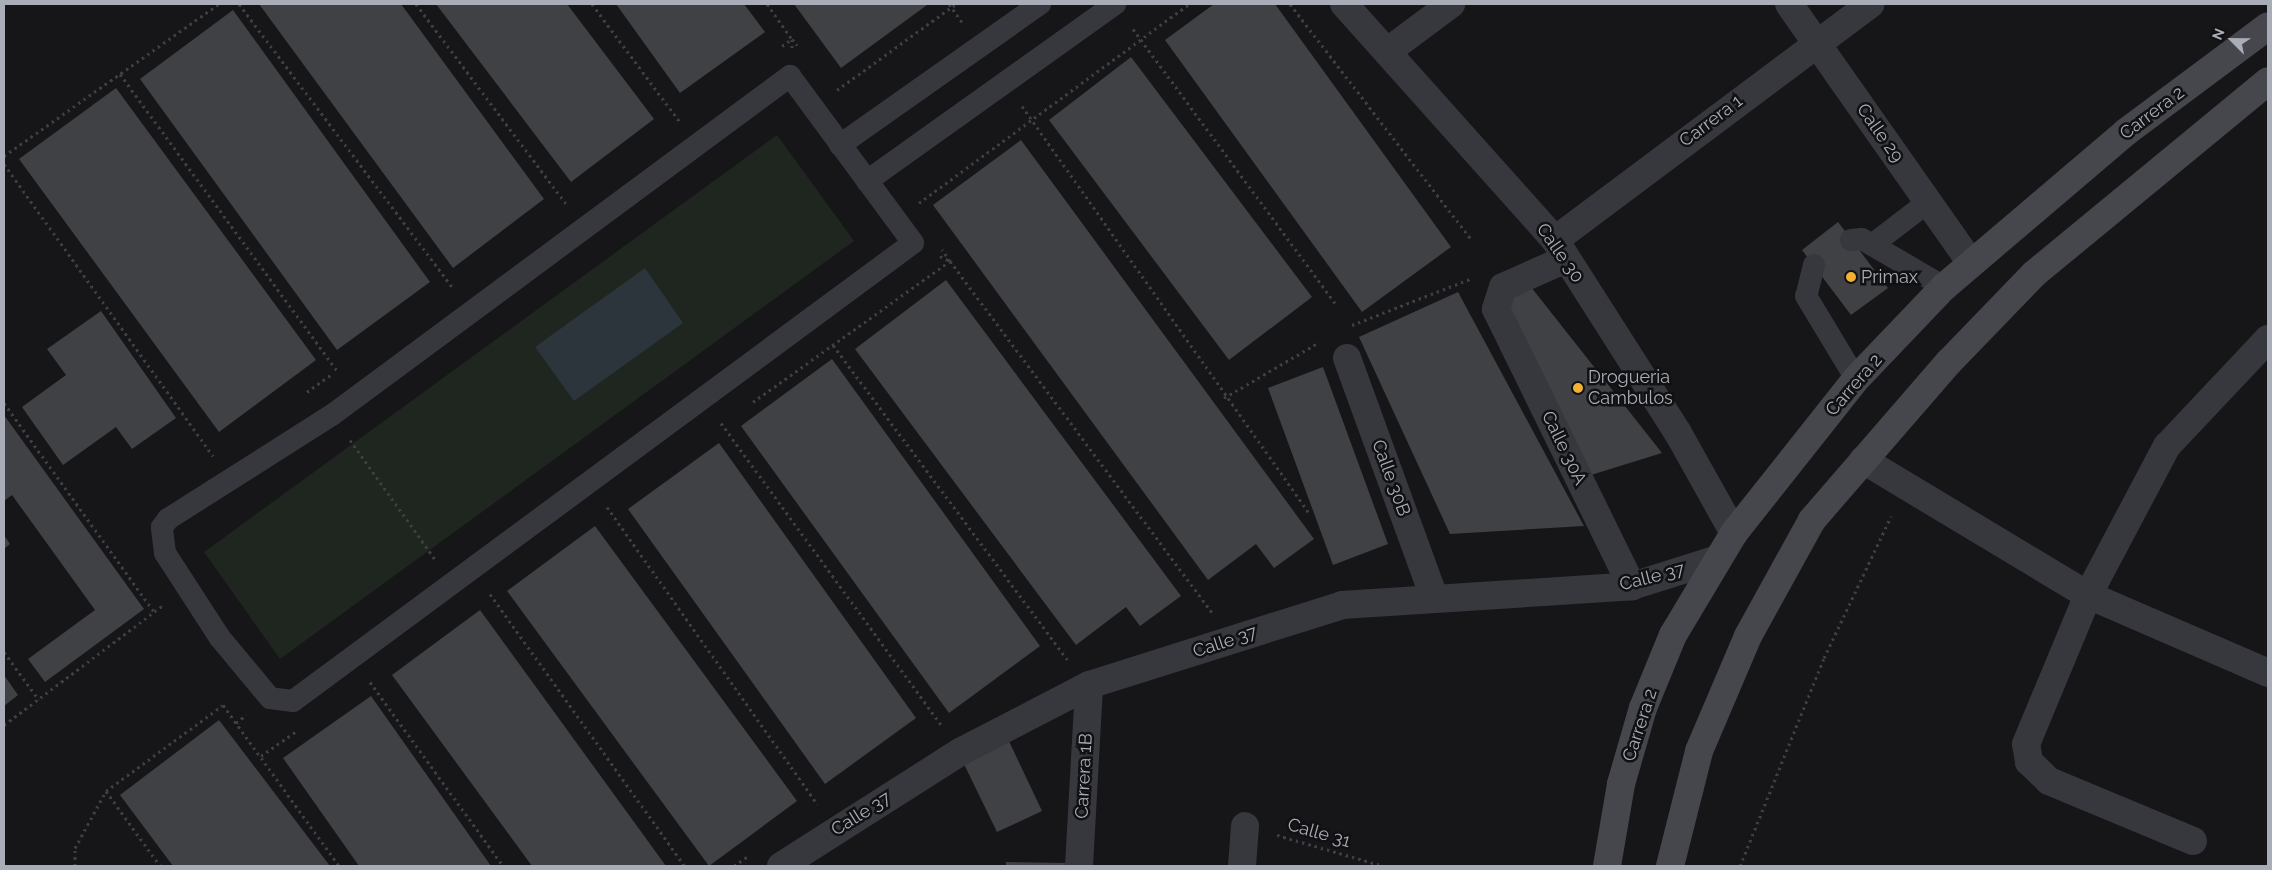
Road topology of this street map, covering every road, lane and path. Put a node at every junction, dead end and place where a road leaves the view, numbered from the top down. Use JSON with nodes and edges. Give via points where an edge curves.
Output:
{"nodes":[{"id":1,"x":219,"y":4,"type":"edge"},
{"id":2,"x":239,"y":4,"type":"edge"},
{"id":3,"x":416,"y":4,"type":"edge"},
{"id":4,"x":592,"y":4,"type":"edge"},
{"id":5,"x":767,"y":4,"type":"edge"},
{"id":6,"x":949,"y":4,"type":"edge"},
{"id":7,"x":1040,"y":4,"type":"edge"},
{"id":8,"x":1115,"y":4,"type":"edge"},
{"id":9,"x":1290,"y":4,"type":"edge"},
{"id":10,"x":1344,"y":4,"type":"edge"},
{"id":11,"x":1451,"y":4,"type":"edge"},
{"id":12,"x":1789,"y":4,"type":"edge"},
{"id":13,"x":1870,"y":4,"type":"edge"},
{"id":14,"x":1130,"y":25,"type":"dead end"},
{"id":15,"x":2268,"y":26,"type":"edge"},
{"id":16,"x":1816,"y":41,"type":"junction"},
{"id":17,"x":979,"y":46,"type":"junction"},
{"id":18,"x":1388,"y":51,"type":"junction"},
{"id":19,"x":120,"y":74,"type":"junction"},
{"id":20,"x":790,"y":76,"type":"junction"},
{"id":21,"x":2268,"y":81,"type":"edge"},
{"id":22,"x":1005,"y":82,"type":"junction"},
{"id":23,"x":697,"y":145,"type":"junction"},
{"id":24,"x":840,"y":145,"type":"junction"},
{"id":25,"x":4,"y":156,"type":"edge"},
{"id":26,"x":4,"y":164,"type":"edge"},
{"id":27,"x":867,"y":181,"type":"junction"},
{"id":28,"x":1928,"y":202,"type":"junction"},
{"id":29,"x":585,"y":228,"type":"junction"},
{"id":30,"x":1472,"y":240,"type":"dead end"},
{"id":31,"x":913,"y":243,"type":"junction"},
{"id":32,"x":1560,"y":249,"type":"junction"},
{"id":33,"x":1970,"y":262,"type":"junction"},
{"id":34,"x":1814,"y":265,"type":"dead end"},
{"id":35,"x":1481,"y":274,"type":"dead end"},
{"id":36,"x":1944,"y":287,"type":"junction"},
{"id":37,"x":1337,"y":306,"type":"dead end"},
{"id":38,"x":1496,"y":309,"type":"joint"},
{"id":39,"x":472,"y":312,"type":"junction"},
{"id":40,"x":813,"y":317,"type":"junction"},
{"id":41,"x":1343,"y":328,"type":"dead end"},
{"id":42,"x":1326,"y":338,"type":"dead end"},
{"id":43,"x":2268,"y":340,"type":"edge"},
{"id":44,"x":1347,"y":358,"type":"dead end"},
{"id":45,"x":1856,"y":379,"type":"junction"},
{"id":46,"x":357,"y":397,"type":"junction"},
{"id":47,"x":704,"y":398,"type":"junction"},
{"id":48,"x":1224,"y":398,"type":"junction"},
{"id":49,"x":4,"y":403,"type":"edge"},
{"id":50,"x":332,"y":415,"type":"junction"},
{"id":51,"x":1863,"y":460,"type":"junction"},
{"id":52,"x":228,"y":480,"type":"junction"},
{"id":53,"x":589,"y":482,"type":"junction"},
{"id":54,"x":1907,"y":488,"type":"junction"},
{"id":55,"x":1308,"y":512,"type":"dead end"},
{"id":56,"x":1734,"y":533,"type":"junction"},
{"id":57,"x":1715,"y":560,"type":"junction"},
{"id":58,"x":471,"y":570,"type":"junction"},
{"id":59,"x":452,"y":584,"type":"junction"},
{"id":60,"x":1632,"y":586,"type":"junction"},
{"id":61,"x":186,"y":587,"type":"junction"},
{"id":62,"x":2088,"y":595,"type":"junction"},
{"id":63,"x":1434,"y":597,"type":"junction"},
{"id":64,"x":154,"y":612,"type":"junction"},
{"id":65,"x":1214,"y":614,"type":"dead end"},
{"id":66,"x":4,"y":652,"type":"edge"},
{"id":67,"x":352,"y":658,"type":"junction"},
{"id":68,"x":1068,"y":662,"type":"dead end"},
{"id":69,"x":2268,"y":673,"type":"edge"},
{"id":70,"x":1089,"y":685,"type":"junction"},
{"id":71,"x":39,"y":700,"type":"junction"},
{"id":72,"x":4,"y":725,"type":"edge"},
{"id":73,"x":945,"y":731,"type":"dead end"},
{"id":74,"x":106,"y":791,"type":"junction"},
{"id":75,"x":818,"y":804,"type":"dead end"},
{"id":76,"x":1245,"y":826,"type":"joint"},
{"id":77,"x":2193,"y":841,"type":"dead end"},
{"id":78,"x":76,"y":866,"type":"edge"},
{"id":79,"x":160,"y":866,"type":"edge"},
{"id":80,"x":339,"y":866,"type":"edge"},
{"id":81,"x":503,"y":866,"type":"edge"},
{"id":82,"x":685,"y":866,"type":"edge"},
{"id":83,"x":781,"y":866,"type":"edge"},
{"id":84,"x":1079,"y":866,"type":"edge"},
{"id":85,"x":1242,"y":866,"type":"edge"},
{"id":86,"x":1384,"y":866,"type":"edge"},
{"id":87,"x":1607,"y":866,"type":"edge"},
{"id":88,"x":1670,"y":866,"type":"edge"},
{"id":89,"x":1740,"y":866,"type":"edge"}],
"edges":[{"from":1,"to":19,"type":"path"},
{"from":2,"to":39,"type":"path"},
{"from":3,"to":29,"type":"path"},
{"from":4,"to":23,"type":"path"},
{"from":5,"to":20,"type":"path","via":[[792,39]]},
{"from":6,"to":17,"type":"path"},
{"from":7,"to":17,"type":"lane"},
{"from":8,"to":22,"type":"lane"},
{"from":9,"to":30,"type":"path"},
{"from":10,"to":18,"type":"street","name":"Calle 30"},
{"from":11,"to":18,"type":"street"},
{"from":12,"to":16,"type":"street","name":"Calle 29"},
{"from":13,"to":16,"type":"street","name":"Carrera 1"},
{"from":14,"to":37,"type":"path"},
{"from":15,"to":33,"type":"main road","name":"Carrera 2","via":[[2126,132]]},
{"from":16,"to":28,"type":"street","name":"Calle 29"},
{"from":16,"to":32,"type":"street","name":"Carrera 1"},
{"from":17,"to":24,"type":"lane"},
{"from":18,"to":32,"type":"street","name":"Calle 30"},
{"from":19,"to":25,"type":"path"},
{"from":19,"to":46,"type":"path"},
{"from":20,"to":23,"type":"lane"},
{"from":20,"to":24,"type":"lane"},
{"from":21,"to":51,"type":"main road","via":[[2034,274]]},
{"from":22,"to":27,"type":"lane"},
{"from":22,"to":48,"type":"path"},
{"from":23,"to":29,"type":"lane"},
{"from":24,"to":27,"type":"lane"},
{"from":26,"to":52,"type":"path"},
{"from":27,"to":31,"type":"lane"},
{"from":28,"to":33,"type":"street","name":"Calle 29"},
{"from":28,"to":36,"type":"lane","via":[[1862,242]]},
{"from":29,"to":39,"type":"lane"},
{"from":31,"to":40,"type":"lane"},
{"from":31,"to":65,"type":"path","via":[[950,261]]},
{"from":32,"to":38,"type":"street","name":"Carrera 1","via":[[1504,287]]},
{"from":32,"to":56,"type":"street","name":"Calle 30","via":[[1678,433]]},
{"from":33,"to":36,"type":"main road","name":"Carrera 2"},
{"from":34,"to":45,"type":"lane","via":[[1806,296]]},
{"from":35,"to":41,"type":"path"},
{"from":36,"to":45,"type":"main road","name":"Carrera 2"},
{"from":38,"to":60,"type":"street","name":"Calle 30A"},
{"from":39,"to":46,"type":"lane"},
{"from":40,"to":47,"type":"lane"},
{"from":40,"to":68,"type":"path"},
{"from":42,"to":48,"type":"path"},
{"from":43,"to":62,"type":"street","via":[[2167,446]]},
{"from":44,"to":63,"type":"street","name":"Calle 30B"},
{"from":45,"to":56,"type":"main road","name":"Carrera 2"},
{"from":46,"to":50,"type":"lane"},
{"from":47,"to":53,"type":"lane"},
{"from":47,"to":73,"type":"path"},
{"from":48,"to":55,"type":"path"},
{"from":49,"to":64,"type":"path"},
{"from":50,"to":52,"type":"lane"},
{"from":50,"to":59,"type":"path"},
{"from":51,"to":54,"type":"street"},
{"from":51,"to":88,"type":"main road","via":[[1812,520],[1748,636],[1699,751]]},
{"from":52,"to":61,"type":"lane","via":[[168,518],[162,527],[165,553]]},
{"from":53,"to":58,"type":"lane"},
{"from":53,"to":75,"type":"path"},
{"from":54,"to":62,"type":"street"},
{"from":54,"to":89,"type":"path","via":[[1873,546]]},
{"from":56,"to":57,"type":"main road","name":"Carrera 2"},
{"from":57,"to":60,"type":"street","name":"Calle 37"},
{"from":57,"to":87,"type":"main road","name":"Carrera 2","via":[[1673,635],[1643,708],[1622,784]]},
{"from":58,"to":59,"type":"lane"},
{"from":58,"to":82,"type":"path"},
{"from":59,"to":67,"type":"lane"},
{"from":60,"to":63,"type":"street","name":"Calle 37"},
{"from":61,"to":64,"type":"path"},
{"from":61,"to":67,"type":"lane","via":[[270,698],[293,701]]},
{"from":62,"to":69,"type":"street"},
{"from":62,"to":77,"type":"street","via":[[2026,744],[2029,762],[2049,781]]},
{"from":63,"to":70,"type":"street","name":"Calle 37","via":[[1342,605]]},
{"from":64,"to":71,"type":"path"},
{"from":66,"to":71,"type":"path"},
{"from":67,"to":81,"type":"path"},
{"from":70,"to":83,"type":"street","name":"Calle 37","via":[[960,752]]},
{"from":70,"to":84,"type":"street","name":"Carrera 1B"},
{"from":71,"to":72,"type":"path"},
{"from":74,"to":78,"type":"path","via":[[75,848]]},
{"from":74,"to":79,"type":"path"},
{"from":74,"to":80,"type":"path","via":[[223,705]]},
{"from":76,"to":85,"type":"street"},
{"from":76,"to":86,"type":"path","name":"Calle 31"}]}
